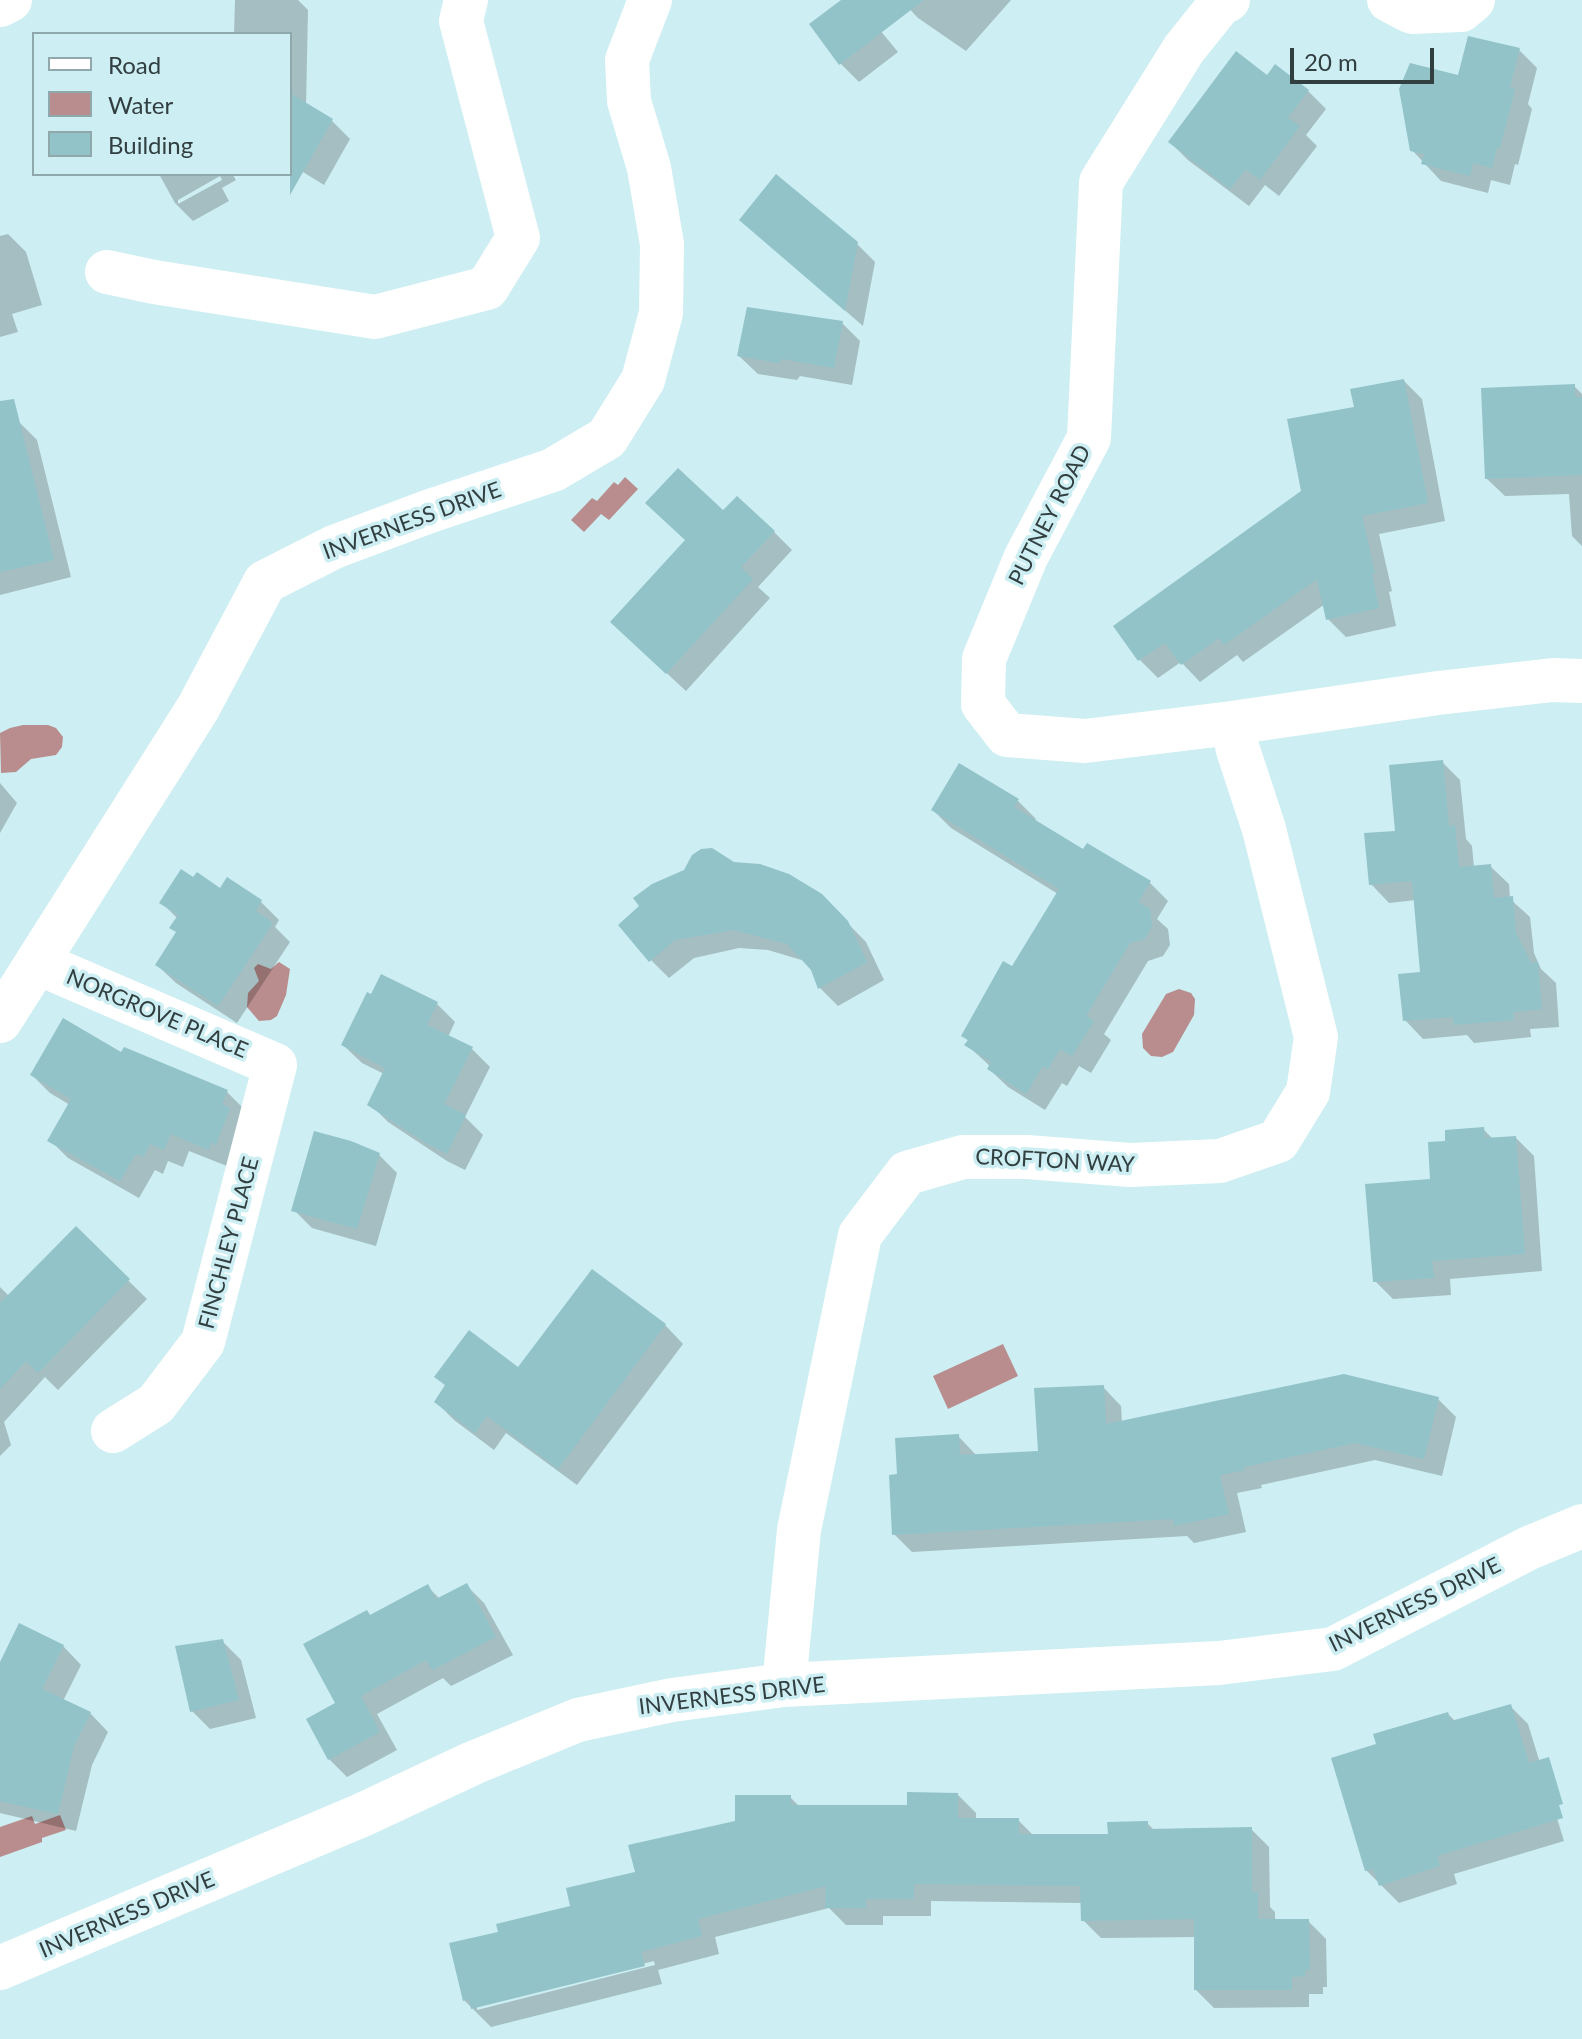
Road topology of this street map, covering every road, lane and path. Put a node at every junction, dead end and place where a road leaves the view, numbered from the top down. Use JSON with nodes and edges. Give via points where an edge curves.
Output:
{"nodes":[{"id":1,"x":10,"y":0,"type":"edge"},
{"id":2,"x":466,"y":0,"type":"edge"},
{"id":3,"x":650,"y":0,"type":"edge"},
{"id":4,"x":1228,"y":0,"type":"edge"},
{"id":5,"x":1389,"y":0,"type":"edge"},
{"id":6,"x":1473,"y":0,"type":"edge"},
{"id":7,"x":0,"y":5,"type":"edge"},
{"id":8,"x":107,"y":272,"type":"dead end"},
{"id":9,"x":1582,"y":681,"type":"edge"},
{"id":10,"x":1235,"y":736,"type":"junction"},
{"id":11,"x":38,"y":963,"type":"junction"},
{"id":12,"x":0,"y":1021,"type":"edge"},
{"id":13,"x":275,"y":1065,"type":"joint"},
{"id":14,"x":113,"y":1431,"type":"dead end"},
{"id":15,"x":1582,"y":1526,"type":"edge"},
{"id":16,"x":784,"y":1685,"type":"junction"},
{"id":17,"x":0,"y":1968,"type":"edge"}],
"edges":[{"from":1,"to":7,"type":"street"},
{"from":2,"to":8,"type":"street","via":[[461,21],[518,238],[487,288],[375,317]]},
{"from":3,"to":11,"type":"street","name":"INVERNESS DRIVE","via":[[627,60],[629,101],[649,168],[662,244],[661,313],[643,380],[607,438],[553,470],[334,547],[265,582],[198,708]]},
{"from":4,"to":10,"type":"street","name":"PUTNEY ROAD","via":[[1184,49],[1101,182],[1089,438],[1026,557],[984,659],[983,704],[1007,735],[1085,741]]},
{"from":5,"to":6,"type":"street","via":[[1412,12],[1461,10]]},
{"from":9,"to":10,"type":"street","name":"PUTNEY ROAD","via":[[1438,693]]},
{"from":10,"to":16,"type":"street","name":"CROFTON WAY","via":[[1316,1037],[1308,1092],[1278,1141],[1220,1161],[1130,1165],[963,1157],[907,1173],[860,1235],[799,1530]]},
{"from":11,"to":12,"type":"street","name":"INVERNESS DRIVE"},
{"from":11,"to":13,"type":"street","name":"NORGROVE PLACE"},
{"from":13,"to":14,"type":"street","name":"FINCHLEY PLACE","via":[[203,1342],[156,1404]]},
{"from":15,"to":16,"type":"street","name":"INVERNESS DRIVE","via":[[1333,1649],[1219,1663]]},
{"from":16,"to":17,"type":"street","name":"INVERNESS DRIVE","via":[[578,1720]]}]}
